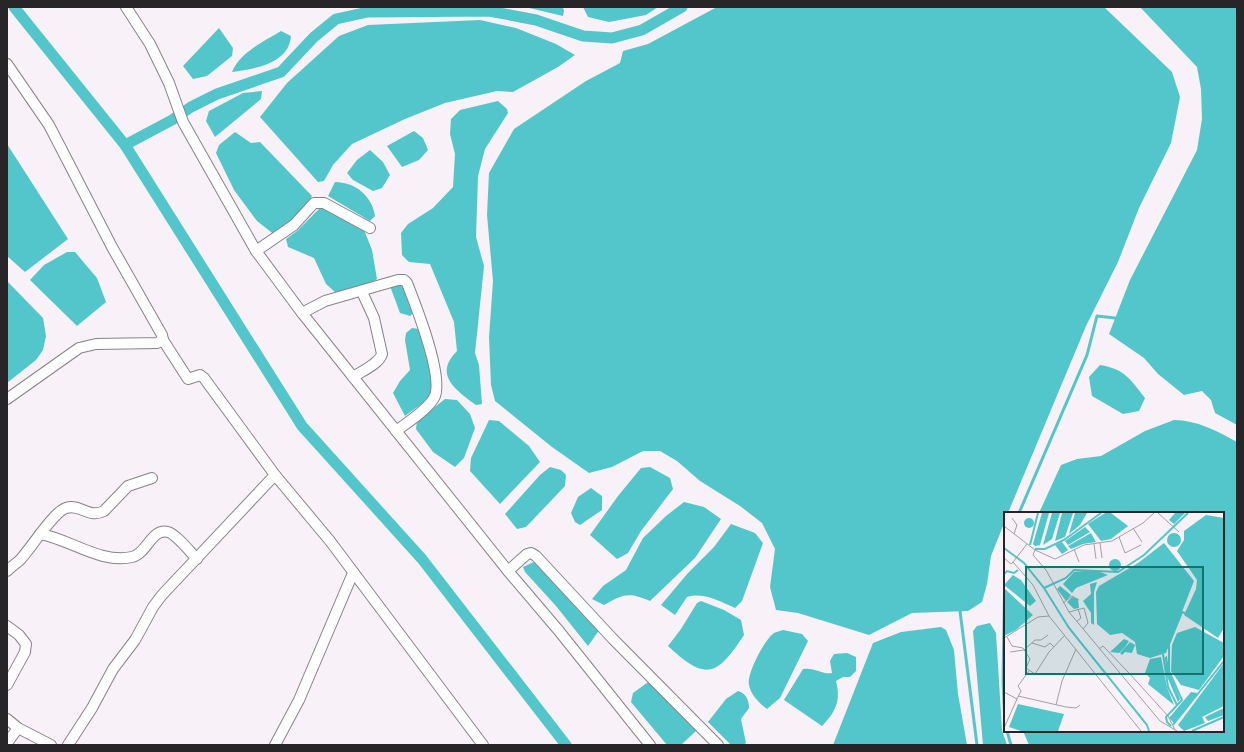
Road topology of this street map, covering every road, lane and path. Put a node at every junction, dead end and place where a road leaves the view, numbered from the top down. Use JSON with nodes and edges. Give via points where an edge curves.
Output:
{"nodes":[{"id":1,"x":126,"y":7,"type":"edge"},
{"id":2,"x":7,"y":64,"type":"edge"},
{"id":3,"x":370,"y":228,"type":"dead end"},
{"id":4,"x":256,"y":251,"type":"junction"},
{"id":5,"x":362,"y":292,"type":"junction"},
{"id":6,"x":302,"y":313,"type":"junction"},
{"id":7,"x":163,"y":340,"type":"junction"},
{"id":8,"x":353,"y":377,"type":"junction"},
{"id":9,"x":7,"y":398,"type":"edge"},
{"id":10,"x":396,"y":431,"type":"junction"},
{"id":11,"x":275,"y":475,"type":"junction"},
{"id":12,"x":152,"y":478,"type":"dead end"},
{"id":13,"x":40,"y":534,"type":"junction"},
{"id":14,"x":197,"y":559,"type":"junction"},
{"id":15,"x":7,"y":571,"type":"edge"},
{"id":16,"x":508,"y":571,"type":"junction"},
{"id":17,"x":353,"y":573,"type":"junction"},
{"id":18,"x":7,"y":626,"type":"edge"},
{"id":19,"x":7,"y":685,"type":"edge"},
{"id":20,"x":7,"y":720,"type":"edge"},
{"id":21,"x":18,"y":728,"type":"junction"},
{"id":22,"x":7,"y":743,"type":"edge"},
{"id":23,"x":51,"y":745,"type":"edge"},
{"id":24,"x":68,"y":745,"type":"edge"},
{"id":25,"x":275,"y":745,"type":"edge"},
{"id":26,"x":483,"y":745,"type":"edge"},
{"id":27,"x":650,"y":745,"type":"edge"},
{"id":28,"x":718,"y":745,"type":"edge"}],
"edges":[{"from":1,"to":4,"type":"street","via":[[150,44],[169,83],[183,122]]},
{"from":2,"to":7,"type":"street","via":[[49,125]]},
{"from":3,"to":4,"type":"street","via":[[324,203],[314,203],[294,225]]},
{"from":4,"to":6,"type":"street"},
{"from":5,"to":6,"type":"street","via":[[325,301]]},
{"from":5,"to":8,"type":"street","via":[[374,318],[382,354],[376,362]]},
{"from":5,"to":10,"type":"street","via":[[404,280],[422,323],[433,361],[436,389],[434,397],[426,407]]},
{"from":6,"to":8,"type":"street"},
{"from":7,"to":9,"type":"street","via":[[157,343],[96,344],[79,348]]},
{"from":7,"to":11,"type":"street","via":[[188,379],[200,375],[204,378]]},
{"from":8,"to":10,"type":"street"},
{"from":10,"to":16,"type":"street"},
{"from":11,"to":14,"type":"street"},
{"from":11,"to":17,"type":"street"},
{"from":12,"to":13,"type":"street","via":[[128,486],[100,513],[93,514],[66,508]]},
{"from":13,"to":14,"type":"street","via":[[88,551],[112,557],[131,557],[142,551],[155,535],[169,532]]},
{"from":13,"to":15,"type":"street","via":[[20,560]]},
{"from":14,"to":24,"type":"street","via":[[153,607]]},
{"from":16,"to":27,"type":"street"},
{"from":16,"to":28,"type":"street","via":[[527,554],[536,556],[613,639]]},
{"from":17,"to":25,"type":"street","via":[[299,700]]},
{"from":17,"to":26,"type":"street"},
{"from":18,"to":19,"type":"street","via":[[26,644],[25,652]]},
{"from":20,"to":21,"type":"street"},
{"from":21,"to":22,"type":"street"},
{"from":21,"to":23,"type":"street"}]}
